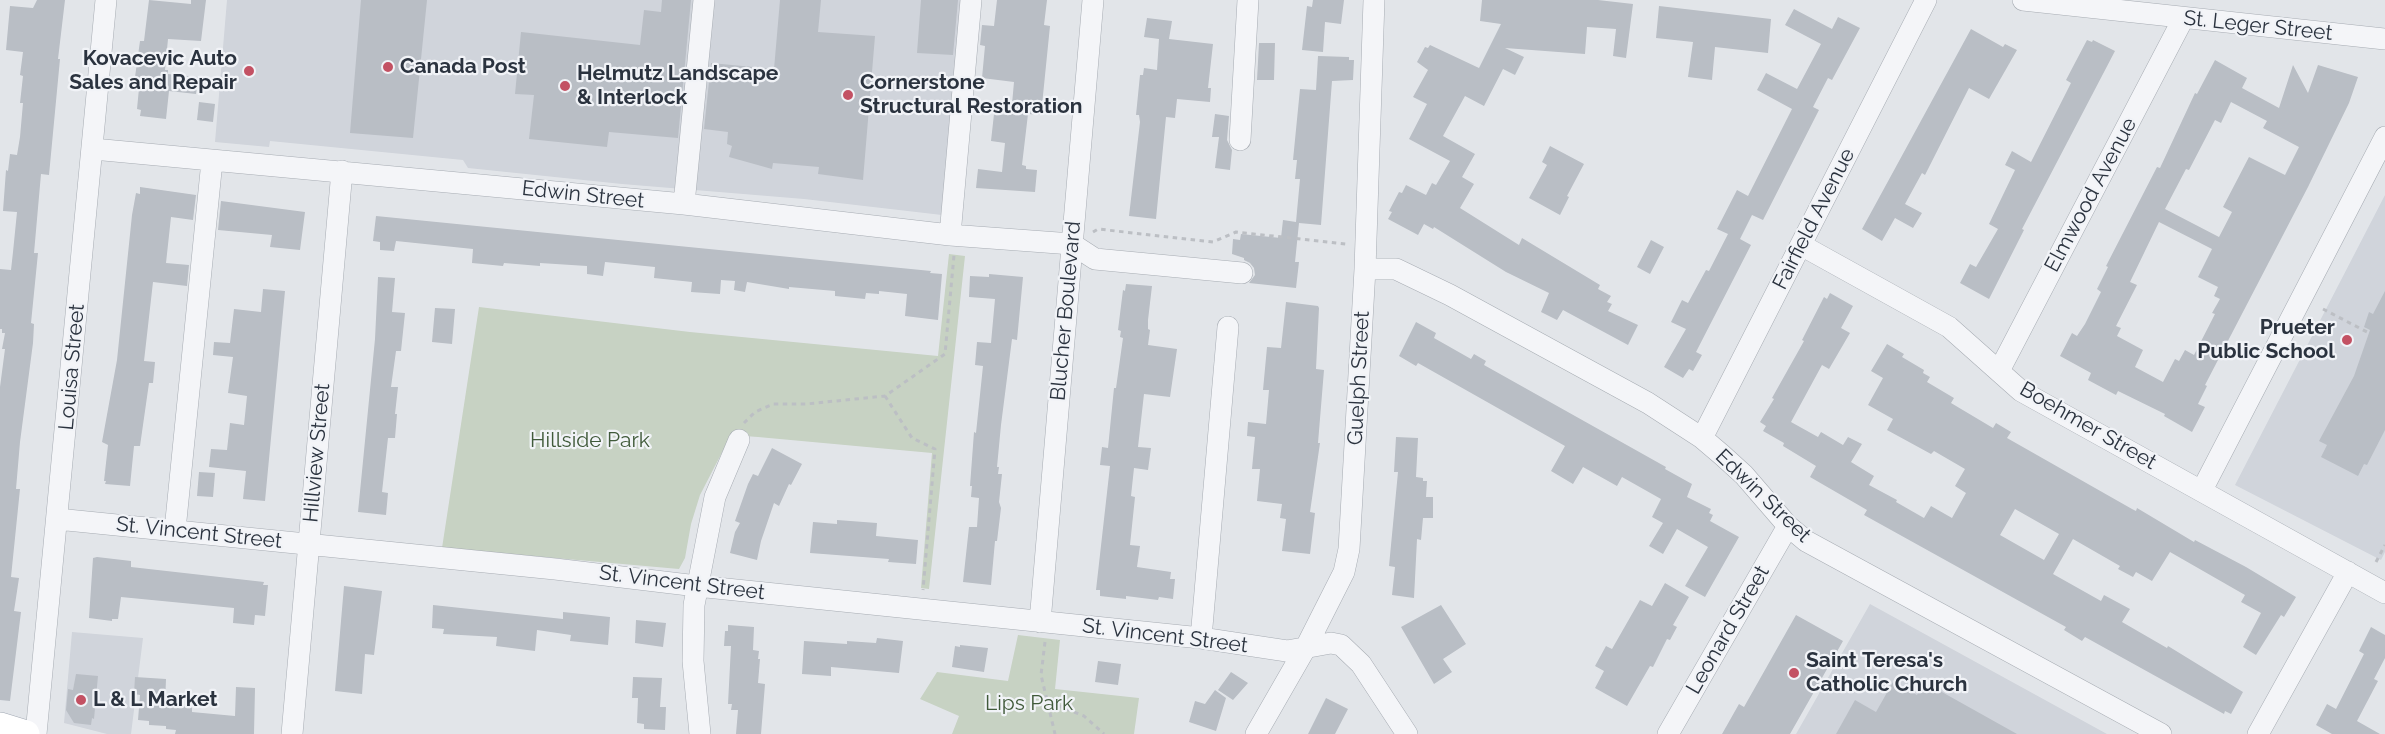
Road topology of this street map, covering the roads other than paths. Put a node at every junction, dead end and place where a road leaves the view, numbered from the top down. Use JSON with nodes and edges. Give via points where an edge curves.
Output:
{"nodes":[{"id":1,"x":106,"y":0,"type":"edge"},
{"id":2,"x":704,"y":0,"type":"edge"},
{"id":3,"x":971,"y":0,"type":"edge"},
{"id":4,"x":1093,"y":0,"type":"edge"},
{"id":5,"x":1248,"y":0,"type":"edge"},
{"id":6,"x":1374,"y":0,"type":"edge"},
{"id":7,"x":1926,"y":0,"type":"edge"},
{"id":8,"x":2023,"y":0,"type":"edge"},
{"id":9,"x":2183,"y":19,"type":"junction"},
{"id":10,"x":2385,"y":39,"type":"edge"},
{"id":11,"x":2385,"y":137,"type":"edge"},
{"id":12,"x":1240,"y":140,"type":"dead end"},
{"id":13,"x":93,"y":149,"type":"junction"},
{"id":14,"x":212,"y":160,"type":"junction"},
{"id":15,"x":342,"y":171,"type":"junction"},
{"id":16,"x":684,"y":204,"type":"junction"},
{"id":17,"x":950,"y":235,"type":"junction"},
{"id":18,"x":1072,"y":244,"type":"junction"},
{"id":19,"x":1801,"y":245,"type":"junction"},
{"id":20,"x":1365,"y":269,"type":"junction"},
{"id":21,"x":1242,"y":273,"type":"dead end"},
{"id":22,"x":1228,"y":327,"type":"dead end"},
{"id":23,"x":1999,"y":371,"type":"junction"},
{"id":24,"x":1702,"y":438,"type":"junction"},
{"id":25,"x":739,"y":440,"type":"road end"},
{"id":26,"x":2202,"y":490,"type":"junction"},
{"id":27,"x":57,"y":519,"type":"junction"},
{"id":28,"x":1788,"y":526,"type":"junction"},
{"id":29,"x":175,"y":531,"type":"junction"},
{"id":30,"x":309,"y":544,"type":"junction"},
{"id":31,"x":2348,"y":572,"type":"junction"},
{"id":32,"x":697,"y":586,"type":"junction"},
{"id":33,"x":2385,"y":592,"type":"edge"},
{"id":34,"x":1040,"y":622,"type":"junction"},
{"id":35,"x":1201,"y":638,"type":"junction"},
{"id":36,"x":1306,"y":647,"type":"junction"},
{"id":37,"x":0,"y":726,"type":"edge"},
{"id":38,"x":27,"y":734,"type":"edge"},
{"id":39,"x":36,"y":734,"type":"edge"},
{"id":40,"x":292,"y":734,"type":"edge"},
{"id":41,"x":700,"y":734,"type":"edge"},
{"id":42,"x":1256,"y":734,"type":"edge"},
{"id":43,"x":1407,"y":734,"type":"edge"},
{"id":44,"x":1668,"y":734,"type":"edge"},
{"id":45,"x":2161,"y":734,"type":"edge"},
{"id":46,"x":2258,"y":734,"type":"edge"}],
"edges":[{"from":1,"to":13,"type":"street","name":"Louisa Street"},
{"from":2,"to":16,"type":"street"},
{"from":3,"to":17,"type":"street"},
{"from":4,"to":18,"type":"street","name":"Blucher Boulevard"},
{"from":5,"to":12,"type":"street"},
{"from":6,"to":20,"type":"street","name":"Guelph Street"},
{"from":7,"to":19,"type":"street","name":"Fairfield Avenue"},
{"from":8,"to":9,"type":"street","name":"St. Leger Street"},
{"from":9,"to":10,"type":"street","name":"St. Leger Street"},
{"from":9,"to":23,"type":"street","name":"Elmwood Avenue"},
{"from":11,"to":26,"type":"street"},
{"from":13,"to":14,"type":"street","name":"Edwin Street"},
{"from":13,"to":27,"type":"street","name":"Louisa Street"},
{"from":14,"to":15,"type":"street","name":"Edwin Street"},
{"from":14,"to":29,"type":"street"},
{"from":15,"to":16,"type":"street","name":"Edwin Street"},
{"from":15,"to":30,"type":"street","name":"Hillview Street"},
{"from":16,"to":17,"type":"street","name":"Edwin Street"},
{"from":17,"to":18,"type":"street","name":"Edwin Street"},
{"from":18,"to":21,"type":"street","via":[[1095,259]]},
{"from":18,"to":34,"type":"street","name":"Blucher Boulevard"},
{"from":19,"to":23,"type":"street","name":"Boehmer Street","via":[[1949,327]]},
{"from":19,"to":24,"type":"street","name":"Fairfield Avenue"},
{"from":20,"to":24,"type":"street","name":"Edwin Street","via":[[1396,269],[1450,295],[1648,403]]},
{"from":20,"to":36,"type":"street","name":"Guelph Street","via":[[1349,549],[1344,572]]},
{"from":22,"to":35,"type":"street"},
{"from":23,"to":26,"type":"street","name":"Boehmer Street","via":[[2021,391]]},
{"from":24,"to":28,"type":"street","name":"Edwin Street","via":[[1744,475]]},
{"from":25,"to":32,"type":"street","via":[[715,497]]},
{"from":26,"to":31,"type":"street","name":"Boehmer Street"},
{"from":27,"to":29,"type":"street","name":"St. Vincent Street"},
{"from":27,"to":39,"type":"street","name":"Louisa Street"},
{"from":28,"to":44,"type":"street","name":"Leonard Street"},
{"from":28,"to":45,"type":"street","name":"Edwin Street","via":[[1831,556]]},
{"from":29,"to":30,"type":"street","name":"St. Vincent Street"},
{"from":30,"to":32,"type":"street","name":"St. Vincent Street"},
{"from":30,"to":40,"type":"street","name":"Hillview Street"},
{"from":31,"to":33,"type":"street","name":"Boehmer Street"},
{"from":31,"to":46,"type":"street"},
{"from":32,"to":34,"type":"street","name":"St. Vincent Street"},
{"from":32,"to":41,"type":"street","via":[[693,661]]},
{"from":34,"to":35,"type":"street","name":"St. Vincent Street"},
{"from":35,"to":36,"type":"street","name":"St. Vincent Street","via":[[1287,651]]},
{"from":36,"to":42,"type":"street","name":"Guelph Street"},
{"from":36,"to":43,"type":"street","name":"St. Vincent Street","via":[[1341,645],[1361,664]]},
{"from":37,"to":38,"type":"main road"}]}
